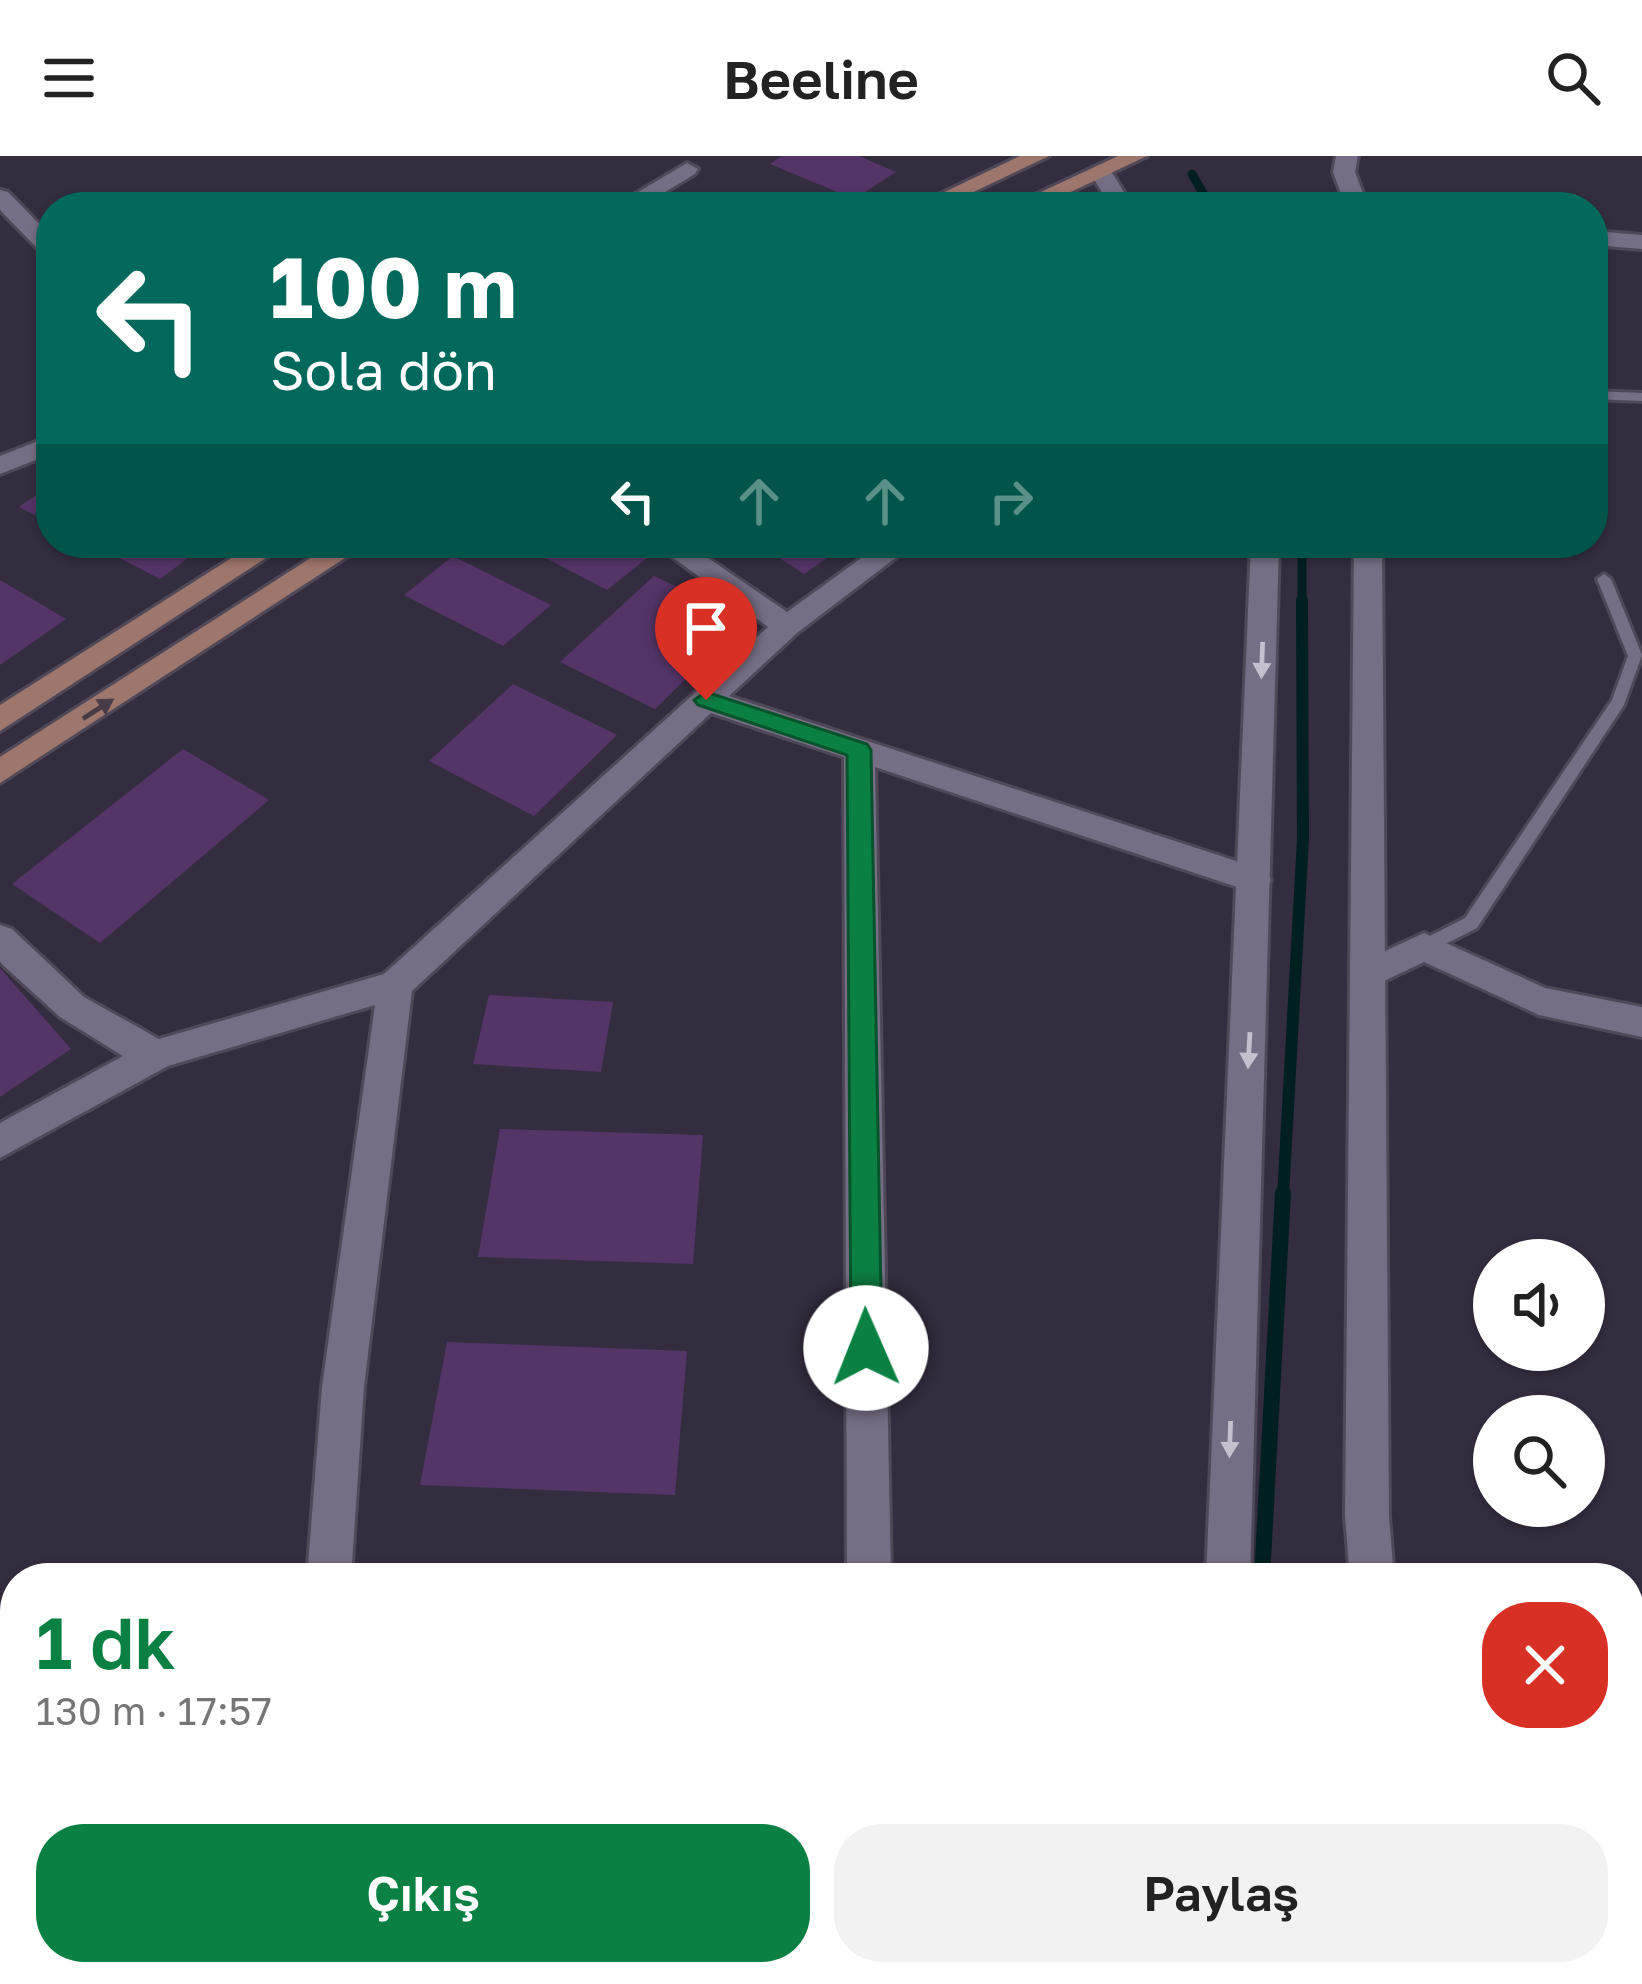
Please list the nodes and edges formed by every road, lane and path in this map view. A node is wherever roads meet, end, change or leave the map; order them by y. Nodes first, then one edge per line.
1 (1038, 156) edge
2 (1136, 156) edge
3 (1316, 156) edge
4 (1346, 164) edge
5 (687, 169) dead end
6 (1100, 171) junction
7 (649, 192) edge
8 (958, 192) edge
9 (1053, 192) edge
10 (1113, 192) edge
11 (0, 197) edge
12 (36, 234) edge
13 (1608, 239) edge
14 (1642, 242) edge
15 (1608, 396) edge
16 (1642, 397) edge
17 (36, 450) edge
18 (0, 466) edge
19 (252, 558) edge
20 (331, 558) edge
21 (689, 558) edge
22 (881, 558) edge
23 (1265, 558) edge
24 (1368, 558) edge
25 (1604, 578) dead end
26 (788, 626) junction
27 (706, 700) junction
28 (0, 720) edge
29 (859, 750) junction
30 (0, 772) edge
31 (1255, 880) junction
32 (0, 939) edge
33 (1424, 947) junction
34 (1367, 975) junction
35 (395, 985) junction
36 (1642, 1022) edge
37 (158, 1054) junction
38 (0, 1142) edge
39 (330, 1563) edge
40 (869, 1563) edge
41 (1229, 1563) edge
42 (1371, 1563) edge

1 - 8 main road
2 - 6 main road
3 - 4 street
5 - 7 street
6 - 9 main road
6 - 10 street
11 - 12 street
13 - 14 street
15 - 16 lane
17 - 18 street
19 - 28 main road
30 -> 20 main road
21 - 26 street
22 - 26 street
23 -> 31 street
24 - 34 street
25 - 33 lane
26 - 27 street
27 - 29 street
27 - 35 street
29 - 31 street
29 - 40 street
31 -> 41 street
32 - 37 street
33 - 34 street
33 - 36 street
34 - 42 street
35 - 37 street
35 - 39 street
37 - 38 street

